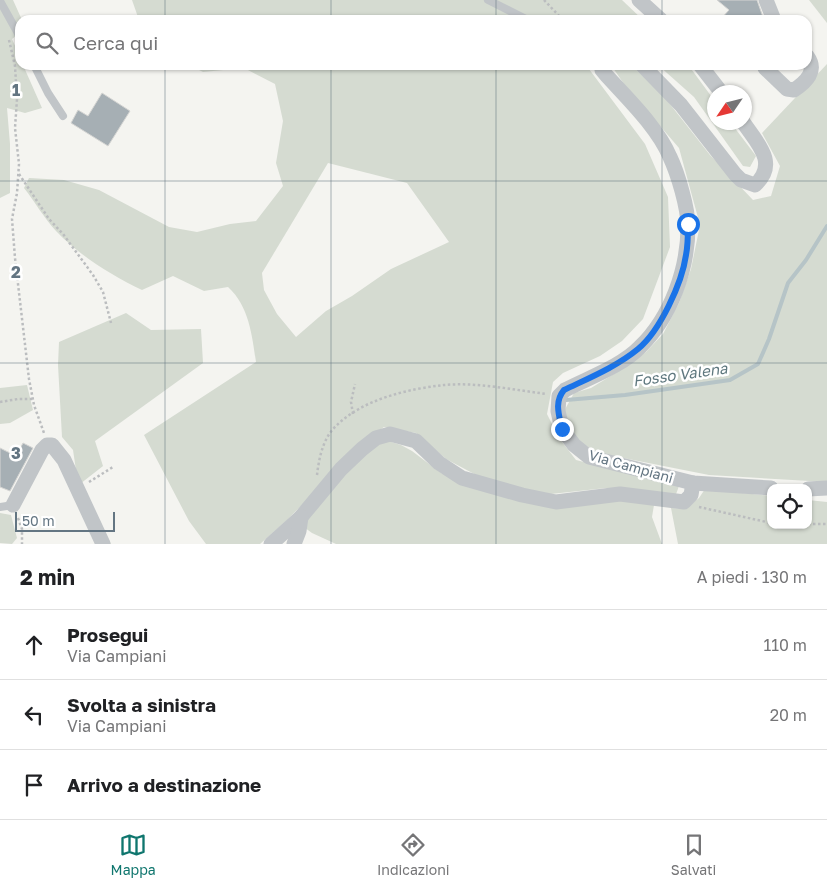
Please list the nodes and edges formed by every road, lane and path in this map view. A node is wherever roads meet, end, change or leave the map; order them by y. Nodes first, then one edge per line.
1 (488, 0) edge
2 (544, 0) edge
3 (639, 0) edge
4 (766, 0) edge
5 (0, 1) edge
6 (518, 15) edge
7 (558, 15) edge
8 (656, 15) edge
9 (772, 15) edge
10 (15, 28) edge
11 (8, 38) dead end
12 (36, 70) edge
13 (602, 70) edge
14 (647, 70) edge
15 (704, 70) edge
16 (766, 70) edge
17 (812, 70) edge
18 (716, 85) edge
19 (63, 116) dead end
20 (749, 130) edge
21 (19, 173) junction
22 (111, 323) dead end
23 (355, 384) dead end
24 (555, 396) junction
25 (33, 399) junction
26 (0, 402) edge
27 (353, 414) junction
28 (47, 445) junction
29 (112, 467) dead end
30 (693, 483) junction
31 (767, 488) edge
32 (827, 488) edge
33 (812, 489) edge
34 (77, 490) junction
35 (315, 501) junction
36 (6, 506) edge
37 (701, 508) dead end
38 (301, 517) junction
39 (767, 522) edge
40 (812, 524) edge
41 (827, 524) edge
42 (22, 544) edge
43 (103, 544) edge
44 (271, 544) edge
45 (294, 544) edge

1 - 6 lane
2 - 7 path
3 - 8 street
4 - 9 street
5 - 10 lane
11 - 21 path
12 - 19 lane
13 - 24 street
14 - 20 street
15 - 18 street
16 - 17 street
21 - 22 path
21 - 25 path
23 - 27 path
24 - 27 path
24 - 30 street, Via Campiani
25 - 26 path
25 - 28 path
27 - 35 path
28 - 34 street
28 - 36 street
29 - 34 path
30 - 31 street, Via Campiani
30 - 35 street
32 - 33 street
34 - 43 street
35 - 38 street
36 - 42 path
37 - 39 path
38 - 44 street
38 - 45 street
40 - 41 path

